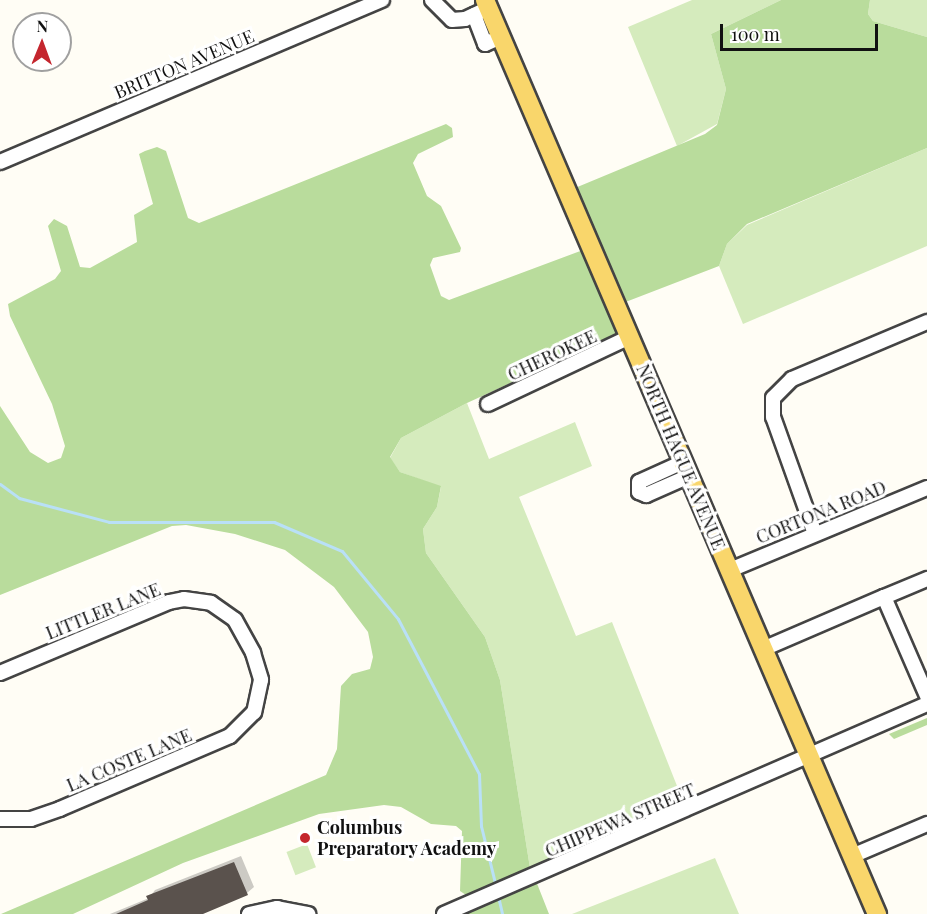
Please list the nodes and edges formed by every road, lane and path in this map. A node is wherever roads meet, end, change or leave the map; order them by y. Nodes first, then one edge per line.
1 (382, 0) edge
2 (432, 0) edge
3 (483, 8) edge
4 (0, 162) edge
5 (927, 322) edge
6 (630, 337) junction
7 (488, 404) dead end
8 (927, 488) edge
9 (815, 534) junction
10 (730, 570) junction
11 (927, 579) edge
12 (884, 597) junction
13 (763, 649) junction
14 (0, 673) edge
15 (927, 696) edge
16 (927, 704) edge
17 (258, 705) joint
18 (810, 758) junction
19 (0, 819) edge
20 (927, 824) edge
21 (852, 856) junction
22 (249, 914) edge
23 (305, 914) edge
24 (444, 914) edge
25 (877, 914) edge

1 - 4 street, BRITTON AVENUE
2 - 3 street
3 - 6 main road, NORTH HAGUE AVENUE
5 - 9 street
6 - 7 street, CHEROKEE
6 - 10 main road, NORTH HAGUE AVENUE
8 - 9 street, CORTONA ROAD
9 - 10 street, CORTONA ROAD
10 - 13 main road, NORTH HAGUE AVENUE
11 - 12 street
12 - 13 street
12 - 15 street
13 - 18 main road, NORTH HAGUE AVENUE
14 - 17 street, LITTLER LANE
16 - 18 street, CHIPPEWA STREET
17 - 19 street, LA COSTE LANE
18 - 21 main road, NORTH HAGUE AVENUE
18 - 24 street, CHIPPEWA STREET
20 - 21 street
21 - 25 main road, NORTH HAGUE AVENUE
22 - 23 street

